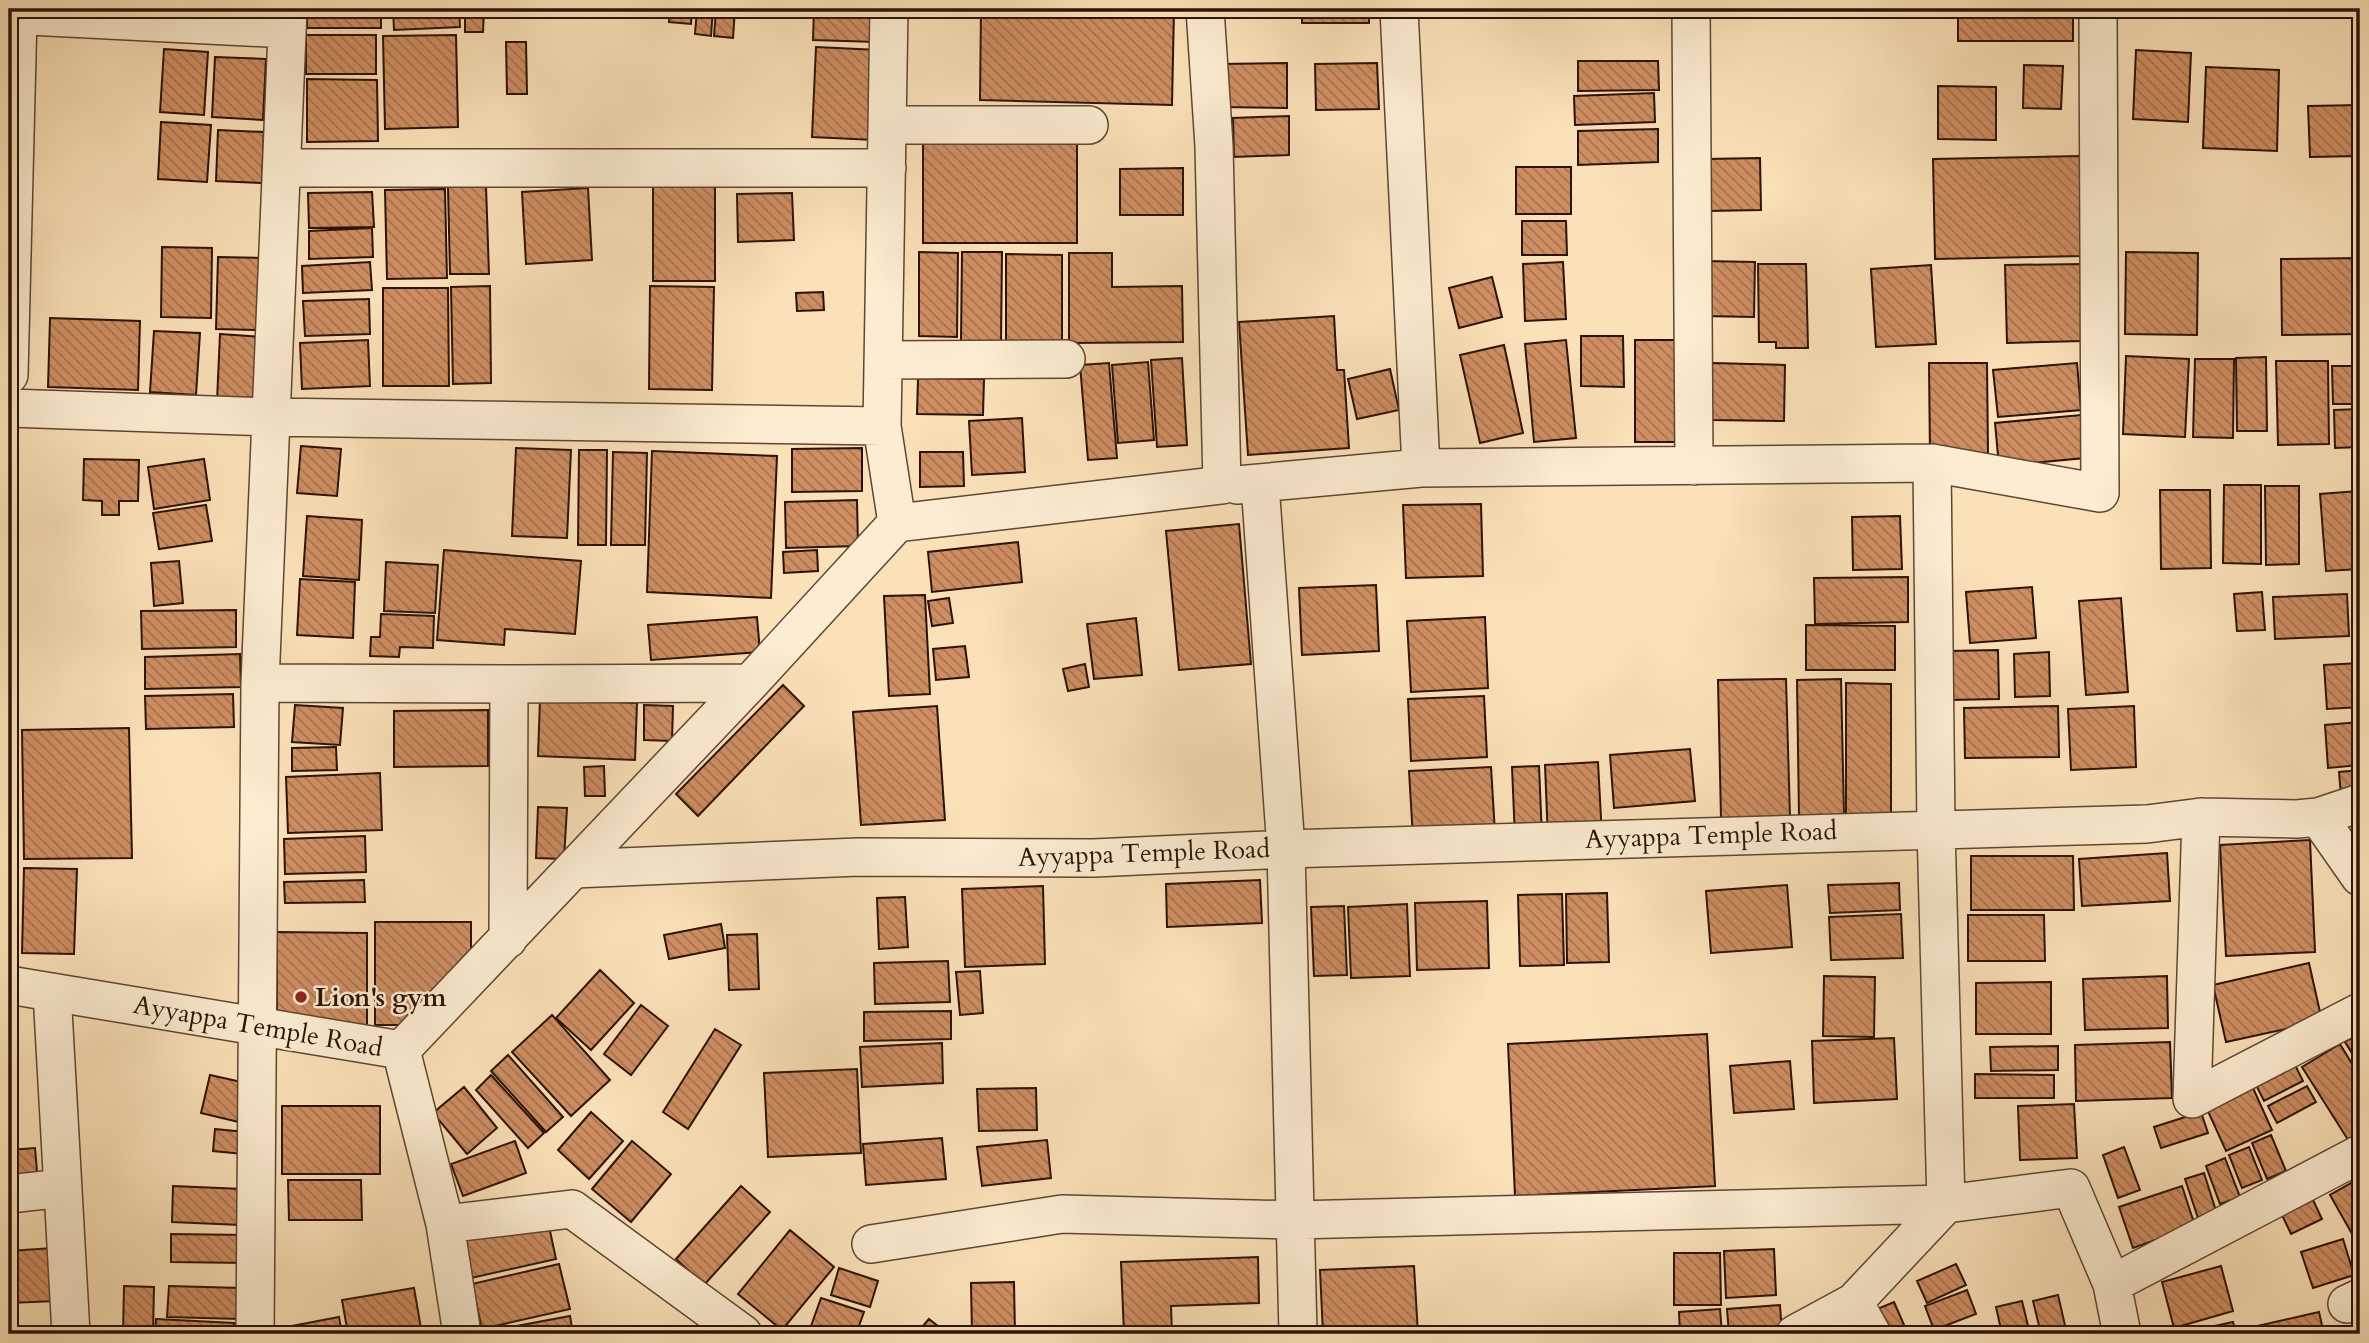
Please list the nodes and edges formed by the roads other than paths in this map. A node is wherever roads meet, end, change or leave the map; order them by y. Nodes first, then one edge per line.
1 (889, 9) edge
2 (1205, 9) edge
3 (1398, 9) edge
4 (1691, 9) edge
5 (2098, 9) edge
6 (13, 15) edge
7 (288, 19) edge
8 (888, 125) junction
9 (1088, 125) dead end
10 (282, 168) junction
11 (887, 169) junction
12 (1066, 359) dead end
13 (884, 360) junction
14 (9, 375) edge
15 (9, 408) edge
16 (271, 417) junction
17 (882, 426) junction
18 (1932, 463) junction
19 (1694, 466) junction
20 (1421, 468) junction
21 (1260, 484) junction
22 (1222, 485) junction
23 (897, 523) junction
24 (260, 683) junction
25 (750, 683) junction
26 (509, 684) junction
27 (2360, 803) edge
28 (2201, 817) junction
29 (2318, 817) junction
30 (1936, 828) junction
31 (1286, 849) junction
32 (574, 869) junction
33 (2360, 877) edge
34 (508, 939) junction
35 (9, 985) edge
36 (52, 992) junction
37 (2360, 1012) edge
38 (259, 1026) junction
39 (401, 1050) junction
40 (2360, 1154) edge
41 (63, 1188) junction
42 (9, 1194) edge
43 (1946, 1204) junction
44 (1294, 1220) junction
45 (445, 1224) junction
46 (870, 1244) dead end
47 (2112, 1284) junction
48 (1854, 1302) junction
49 (71, 1334) edge
50 (255, 1334) edge
51 (462, 1334) edge
52 (743, 1334) edge
53 (1298, 1334) edge
54 (1796, 1334) edge
55 (1872, 1334) edge
56 (2122, 1334) edge

1 - 8 street
2 - 22 street
3 - 20 street
4 - 19 street
5 - 18 street
6 - 7 street
6 - 14 street
7 - 10 street
8 - 9 street
8 - 11 street
10 - 11 street
10 - 16 street
11 - 13 street
12 - 13 street
13 - 17 street
15 - 16 street
16 - 17 street
16 - 24 street
17 - 23 street
18 - 19 street
18 - 30 street
19 - 20 street
20 - 21 street
21 - 22 street
21 - 31 street
22 - 23 street
23 - 25 street
24 - 26 street
24 - 38 street
25 - 26 street
25 - 32 street
26 - 34 street
27 - 29 street, Ayyappa Temple Road
28 - 29 street, Ayyappa Temple Road
28 - 30 street, Ayyappa Temple Road
28 - 37 street
29 - 33 street
30 - 31 street, Ayyappa Temple Road
30 - 43 street
31 - 32 street, Ayyappa Temple Road
31 - 44 street
32 - 34 street, Ayyappa Temple Road
34 - 39 street, Ayyappa Temple Road
35 - 36 street, Ayyappa Temple Road
36 - 38 street, Ayyappa Temple Road
36 - 41 street
38 - 39 street, Ayyappa Temple Road
38 - 50 street
39 - 45 street
40 - 47 street
41 - 42 street
41 - 49 street
43 - 44 street
43 - 47 street
43 - 48 street
44 - 46 street
44 - 53 street
45 - 51 street
45 - 52 street
47 - 56 street
48 - 54 street
48 - 55 street

